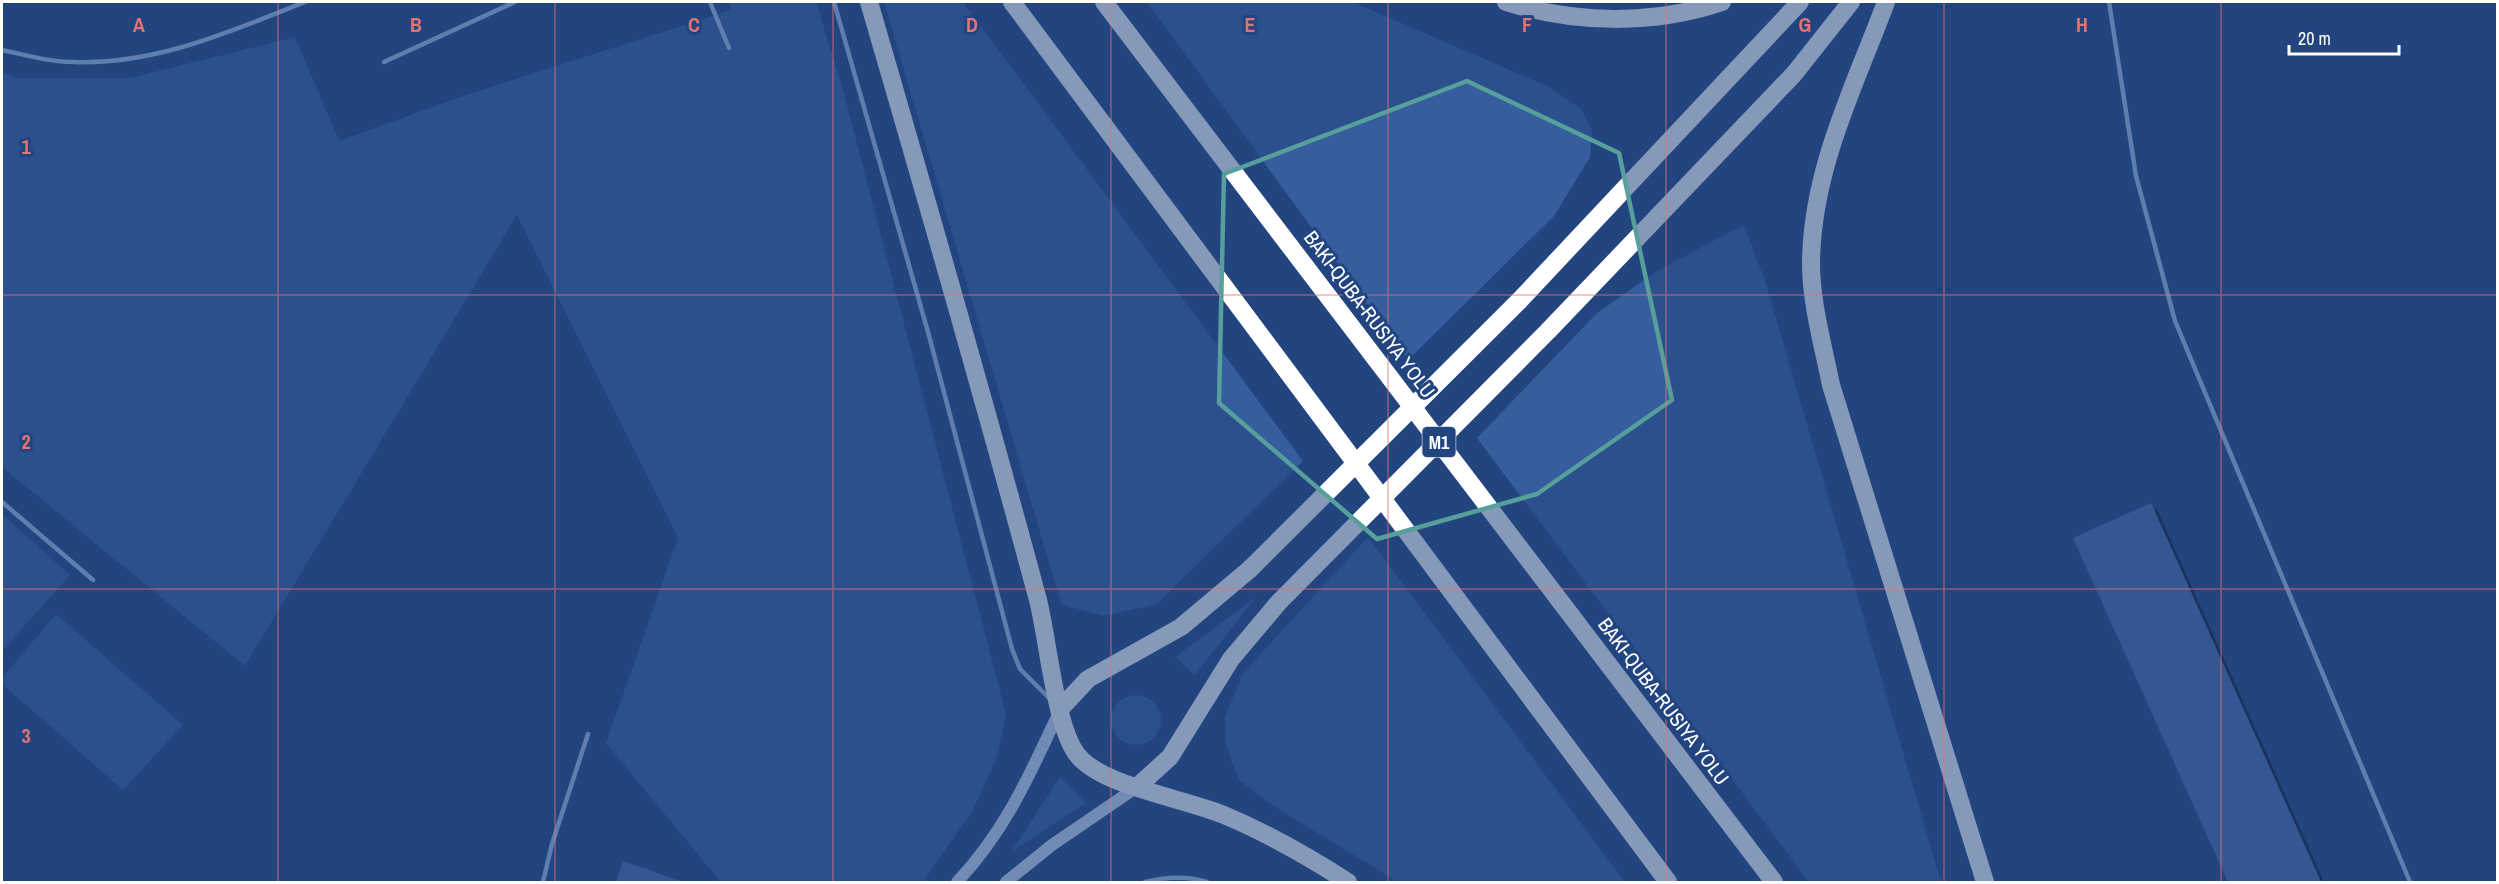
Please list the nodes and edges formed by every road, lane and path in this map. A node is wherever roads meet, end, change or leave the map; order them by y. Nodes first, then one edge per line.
1 (305, 2) edge
2 (515, 2) edge
3 (710, 2) edge
4 (834, 2) edge
5 (869, 2) edge
6 (1012, 2) edge
7 (1104, 2) edge
8 (1506, 2) edge
9 (1722, 2) edge
10 (1800, 2) edge
11 (1851, 2) edge
12 (1886, 2) edge
13 (2109, 2) edge
14 (729, 48) dead end
15 (2, 50) edge
16 (384, 62) dead end
17 (2, 502) edge
18 (93, 580) dead end
19 (1060, 709) junction
20 (588, 734) dead end
21 (1137, 787) junction
22 (543, 882) edge
23 (957, 882) edge
24 (1006, 882) edge
25 (1145, 882) edge
26 (1207, 882) edge
27 (1348, 882) edge
28 (1668, 882) edge
29 (1773, 882) edge
30 (1985, 882) edge
31 (2410, 882) edge

1 - 15 lane
2 - 16 lane
3 - 14 lane
4 - 19 lane
5 - 19 highway
6 - 28 highway
7 - 29 highway, M1
8 - 9 highway
10 - 19 highway, bridge
11 - 21 highway, bridge
12 - 30 highway
13 - 31 lane
17 - 18 lane
19 - 21 highway
19 - 23 main road
20 - 22 lane
21 - 24 main road
21 - 27 highway
25 - 26 lane

